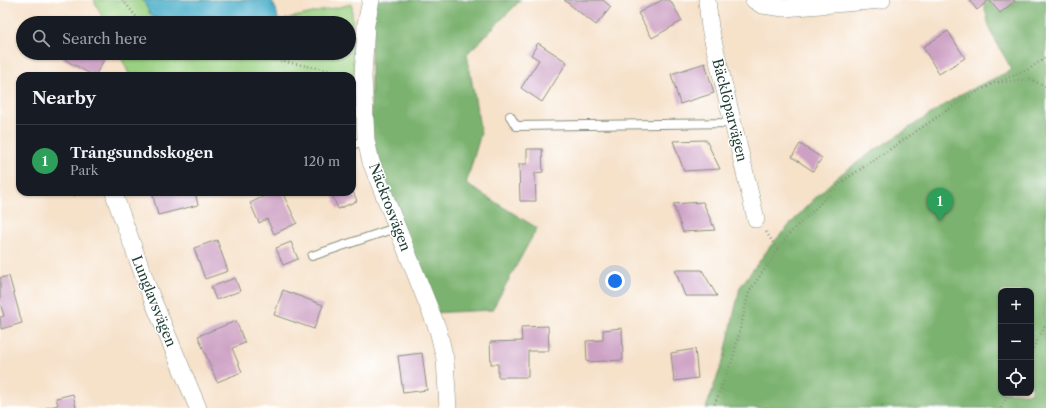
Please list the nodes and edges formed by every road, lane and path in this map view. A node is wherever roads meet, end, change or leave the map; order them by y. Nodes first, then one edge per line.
1 (123, 0) edge
2 (371, 0) edge
3 (706, 0) edge
4 (754, 0) edge
5 (882, 0) edge
6 (136, 16) edge
7 (1046, 56) edge
8 (275, 60) edge
9 (338, 72) edge
10 (356, 76) edge
11 (363, 77) junction
12 (994, 83) junction
13 (1046, 87) edge
14 (510, 116) dead end
15 (733, 123) junction
16 (359, 142) edge
17 (115, 196) edge
18 (756, 219) dead end
19 (398, 227) junction
20 (312, 256) dead end
21 (1046, 324) edge
22 (1034, 346) edge
23 (1007, 396) edge
24 (198, 408) edge
25 (448, 408) edge
26 (713, 408) edge
27 (1001, 408) edge

1 - 6 path
2 - 11 street, Näckrosvägen
3 - 15 street, Bäcklöparvägen
4 - 5 street
7 - 12 path
8 - 9 path
10 - 11 path
11 - 16 street, Näckrosvägen
12 - 13 path
12 - 26 path
14 - 15 lane
15 - 18 street, Bäcklöparvägen
16 - 19 street, Näckrosvägen
17 - 24 street, Lunglavsvägen
19 - 20 lane
19 - 25 street, Näckrosvägen
21 - 22 path
23 - 27 path

